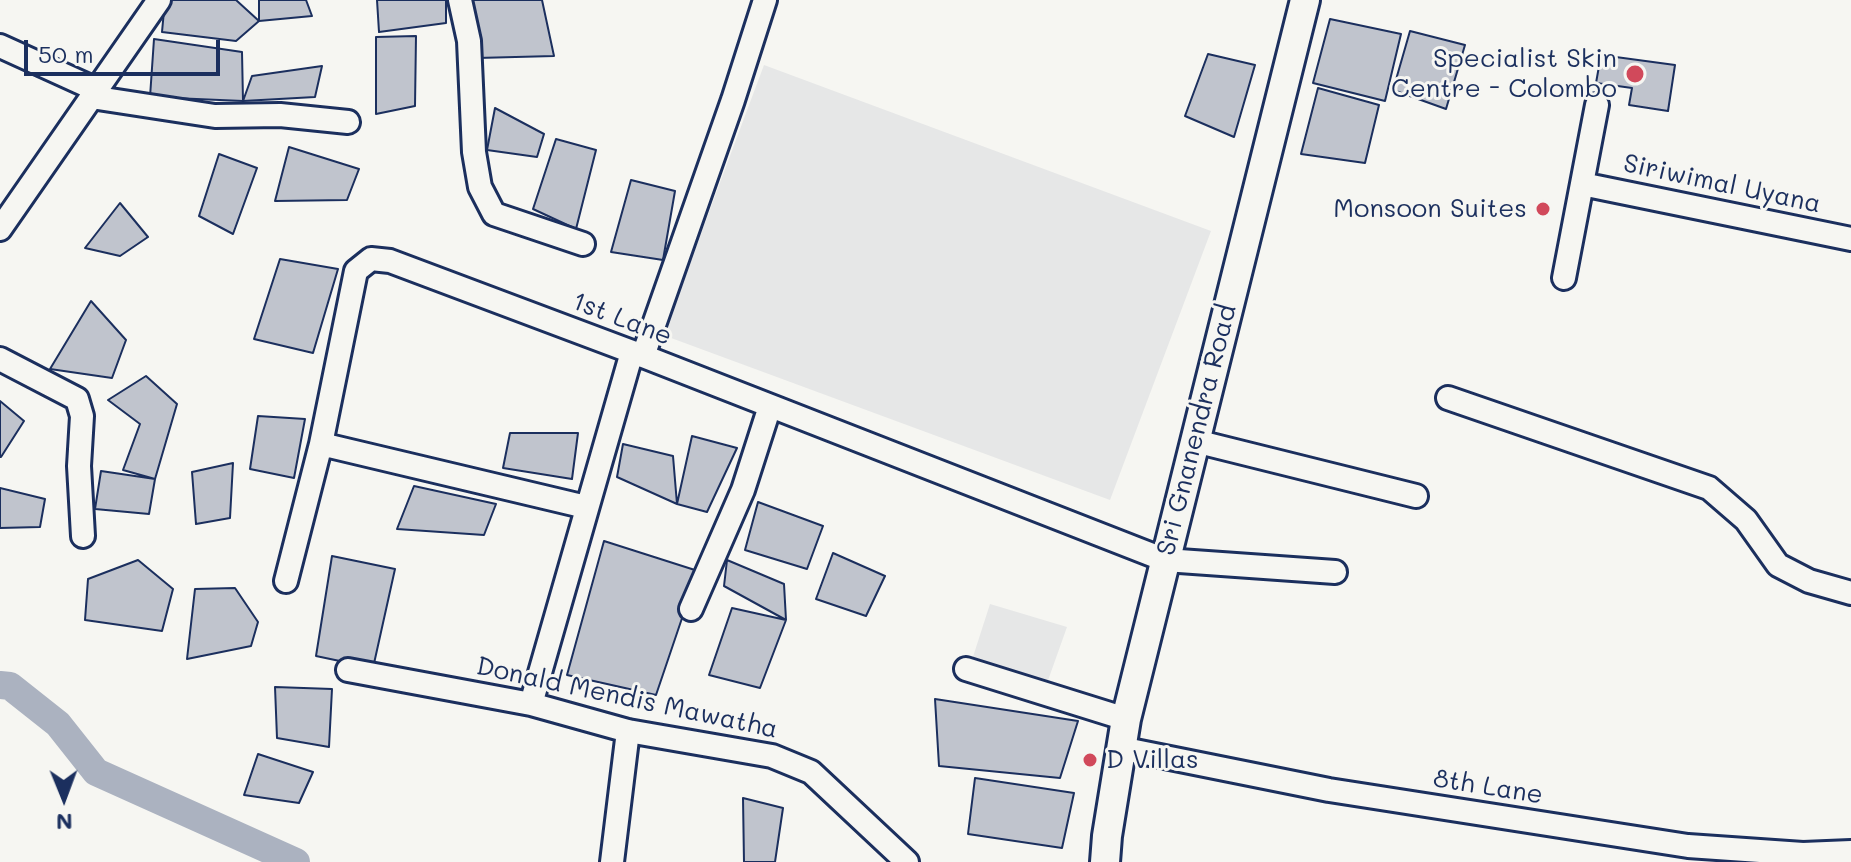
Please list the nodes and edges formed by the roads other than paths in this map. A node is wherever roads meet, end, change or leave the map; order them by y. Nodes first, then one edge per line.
1 (159, 0) edge
2 (460, 0) edge
3 (765, 0) edge
4 (1305, 0) edge
5 (0, 46) edge
6 (94, 94) junction
7 (1597, 105) dead end
8 (348, 122) dead end
9 (1582, 184) junction
10 (0, 229) edge
11 (1851, 239) edge
12 (583, 244) dead end
13 (1564, 278) dead end
14 (637, 354) junction
15 (0, 359) edge
16 (1448, 398) dead end
17 (770, 406) junction
18 (1195, 441) junction
19 (321, 444) junction
20 (1416, 496) dead end
21 (586, 507) junction
22 (83, 536) dead end
23 (1165, 560) junction
24 (1335, 572) dead end
25 (286, 581) dead end
26 (1851, 593) edge
27 (691, 609) dead end
28 (966, 669) dead end
29 (348, 670) dead end
30 (531, 704) junction
31 (1126, 719) junction
32 (628, 731) junction
33 (1120, 748) junction
34 (1851, 852) edge
35 (612, 862) edge
36 (907, 862) edge
37 (1105, 862) edge

1 - 6 street
2 - 12 street
3 - 14 street
4 - 18 street, Sri Gnanendra Road
5 - 6 street
6 - 8 street
6 - 10 street
7 - 9 street
9 - 11 street, Siriwimal Uyana
9 - 13 street
14 - 17 street, 1st Lane
14 - 19 street, 1st Lane
14 - 21 street
15 - 22 street
16 - 26 street
17 - 23 street, 1st Lane
17 - 27 street
18 - 20 street
18 - 23 street, Sri Gnanendra Road
19 - 21 street
19 - 25 street, 1st Lane
21 - 30 street
23 - 24 street, 1st Lane
23 - 31 street, Sri Gnanendra Road
28 - 31 street
29 - 30 street, Donald Mendis Mawatha
30 - 32 street, Donald Mendis Mawatha
31 - 33 street, Sri Gnanendra Road
32 - 35 street
32 - 36 street, Donald Mendis Mawatha
33 - 34 street, 8th Lane
33 - 37 street, Sri Gnanendra Road

